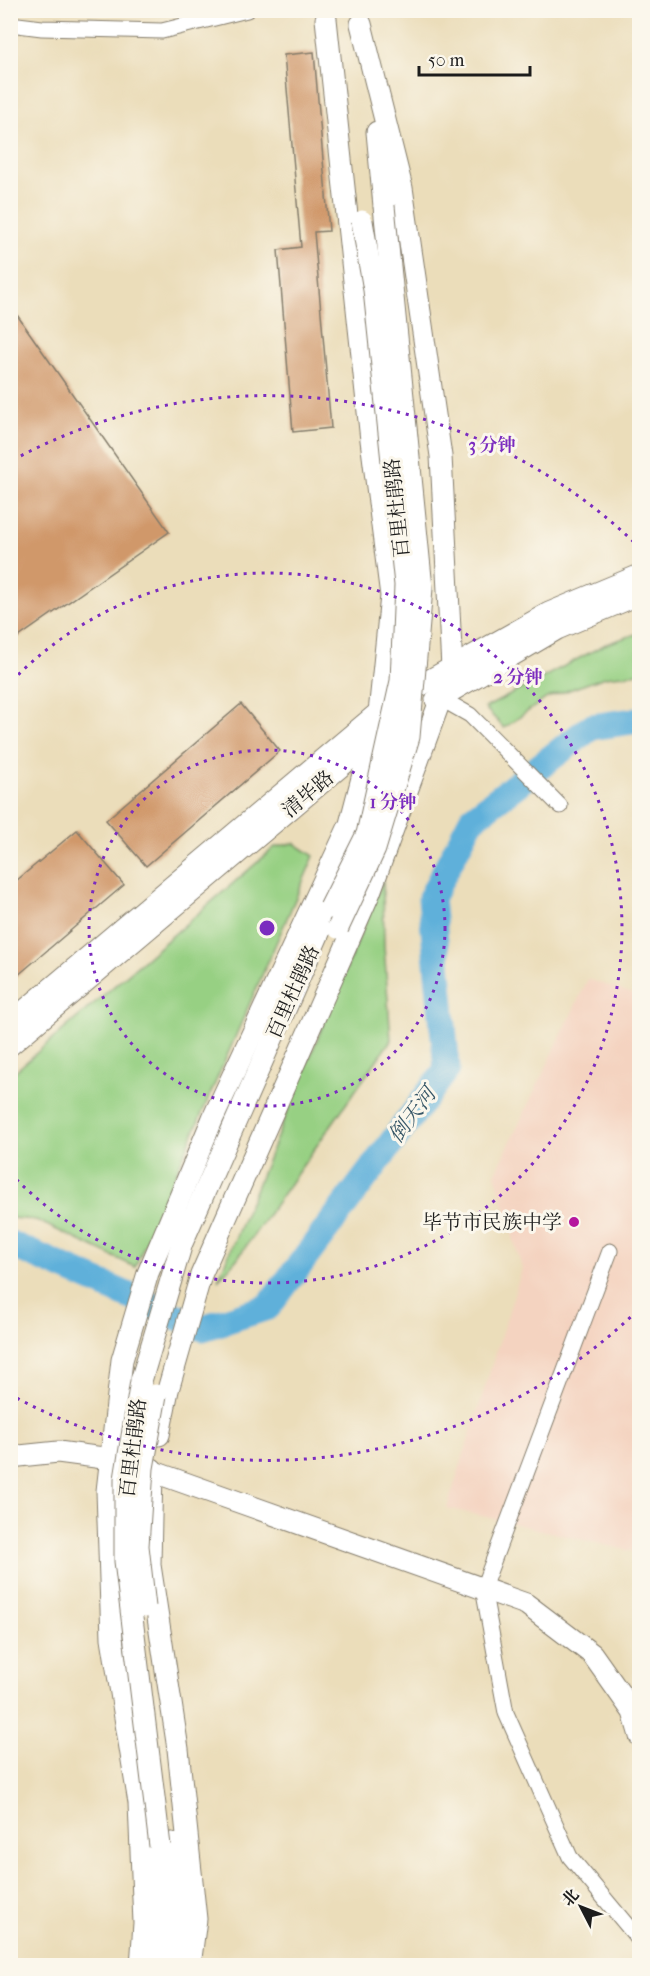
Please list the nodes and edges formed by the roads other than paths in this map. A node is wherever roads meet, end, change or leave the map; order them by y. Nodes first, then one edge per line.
1 (247, 10) edge
2 (326, 15) edge
3 (360, 17) edge
4 (10, 24) edge
5 (639, 575) edge
6 (639, 594) edge
7 (452, 668) junction
8 (440, 698) junction
9 (379, 713) junction
10 (370, 742) junction
11 (560, 806) dead end
12 (10, 1023) edge
13 (10, 1046) edge
14 (610, 1251) dead end
15 (10, 1457) edge
16 (111, 1459) junction
17 (148, 1469) junction
18 (483, 1588) junction
19 (639, 1736) edge
20 (166, 1845) junction
21 (639, 1941) edge
22 (141, 1965) edge
23 (154, 1965) edge
24 (174, 1965) edge
25 (190, 1965) edge

1 - 4 street
2 - 9 main road
2 - 20 main road, 百里杜鹃路, bridge
3 - 7 main road
3 - 17 main road, 百里杜鹃路, bridge
5 - 7 main road
6 - 8 main road, 清毕路
7 - 8 main road
7 - 9 main road
8 - 10 main road, 清毕路
8 - 11 street
8 - 17 main road
9 - 10 main road
9 - 12 main road
10 - 13 main road, 清毕路
10 - 16 main road
14 - 18 street
15 - 16 main road
16 - 17 main road
16 - 22 main road
17 - 18 main road
17 - 20 main road, 百里杜鹃路, bridge
17 - 25 main road
18 - 19 main road
18 - 21 street
20 - 23 main road, 百里杜鹃路
20 - 24 main road, 百里杜鹃路

